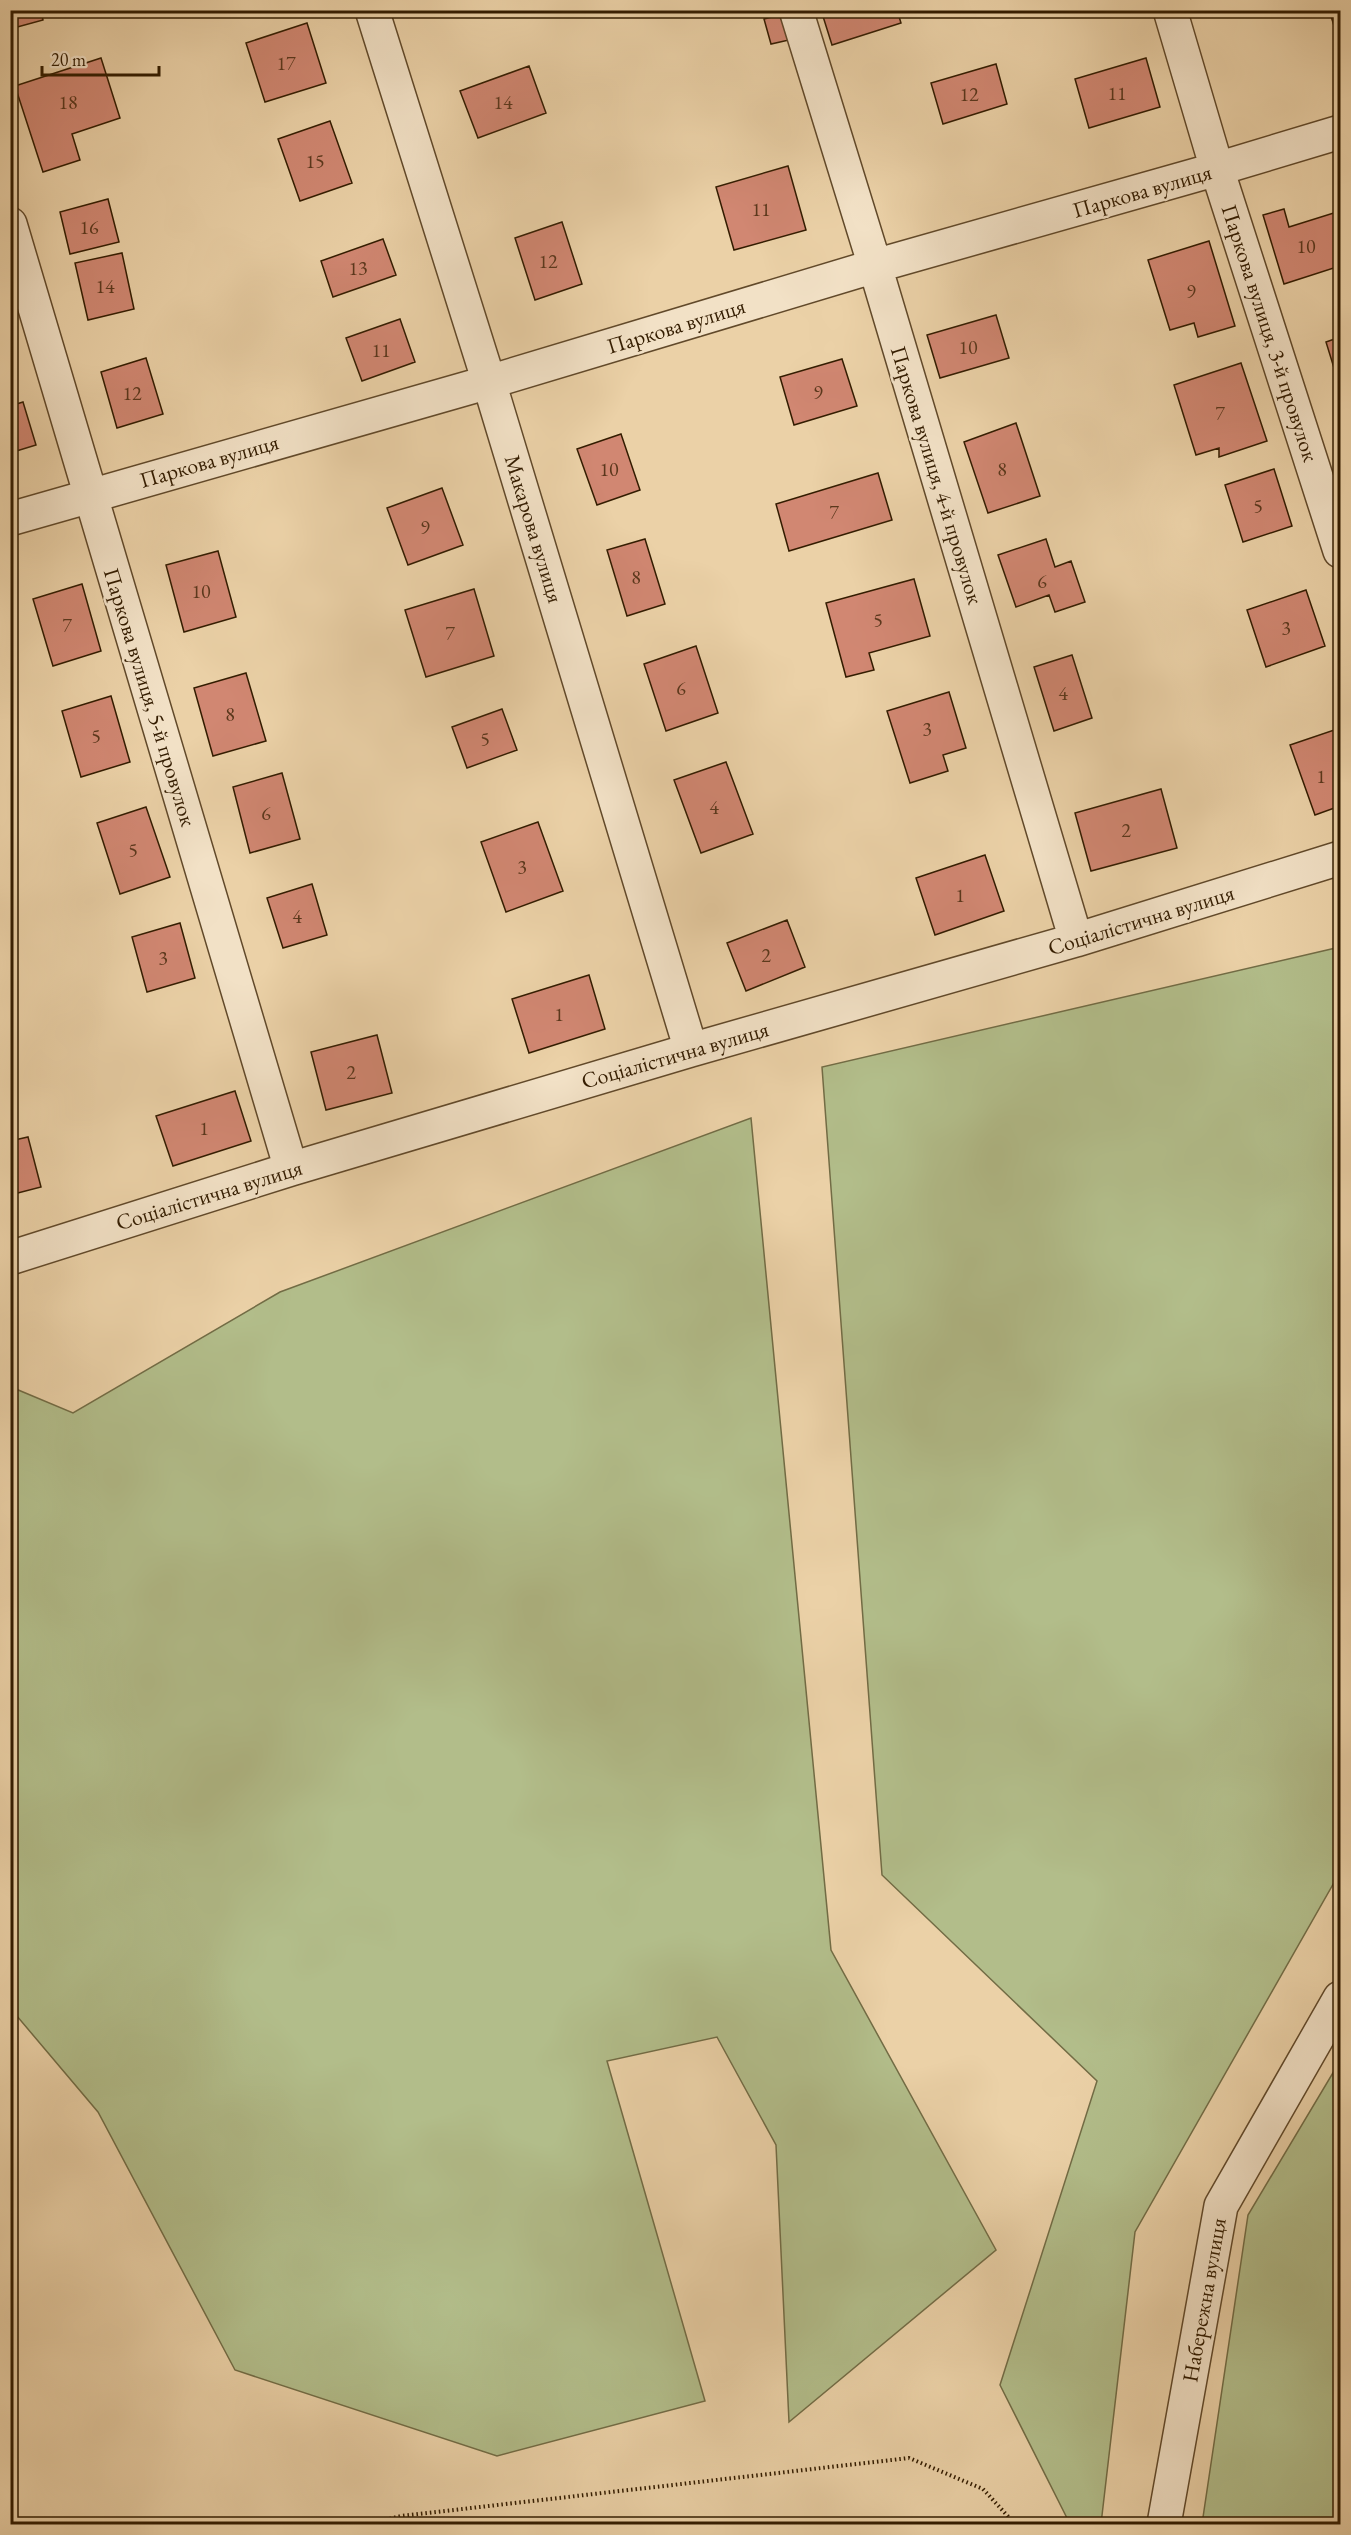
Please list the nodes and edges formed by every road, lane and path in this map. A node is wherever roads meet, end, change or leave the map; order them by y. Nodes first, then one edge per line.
1 (372, 10) edge
2 (796, 10) edge
3 (1170, 10) edge
4 (1341, 132) edge
5 (1217, 170) junction
6 (10, 224) edge
7 (875, 266) junction
8 (489, 382) junction
9 (89, 495) junction
10 (10, 519) edge
11 (1341, 551) edge
12 (1341, 858) edge
13 (1076, 940) junction
14 (691, 1050) junction
15 (291, 1169) junction
16 (10, 1258) edge
17 (1341, 1998) edge
18 (368, 2524) edge
19 (1015, 2524) edge
20 (1164, 2524) edge

1 - 8 street, Макарова вулиця
2 - 7 street, Паркова вулиця, 4-й провулок
3 - 5 street, Паркова вулиця, 3-й провулок
4 - 5 street, Паркова вулиця
5 - 7 street, Паркова вулиця
5 - 11 street, Паркова вулиця, 3-й провулок
6 - 9 street, Паркова вулиця, 5-й провулок
7 - 8 street, Паркова вулиця
7 - 13 street, Паркова вулиця, 4-й провулок
8 - 9 street, Паркова вулиця
8 - 14 street, Макарова вулиця
9 - 10 street, Паркова вулиця
9 - 15 street, Паркова вулиця, 5-й провулок
12 - 13 street, Соціалістична вулиця
13 - 14 street, Соціалістична вулиця
14 - 15 street, Соціалістична вулиця
15 - 16 street, Соціалістична вулиця
17 - 20 street, Набережна вулиця
18 - 19 path

